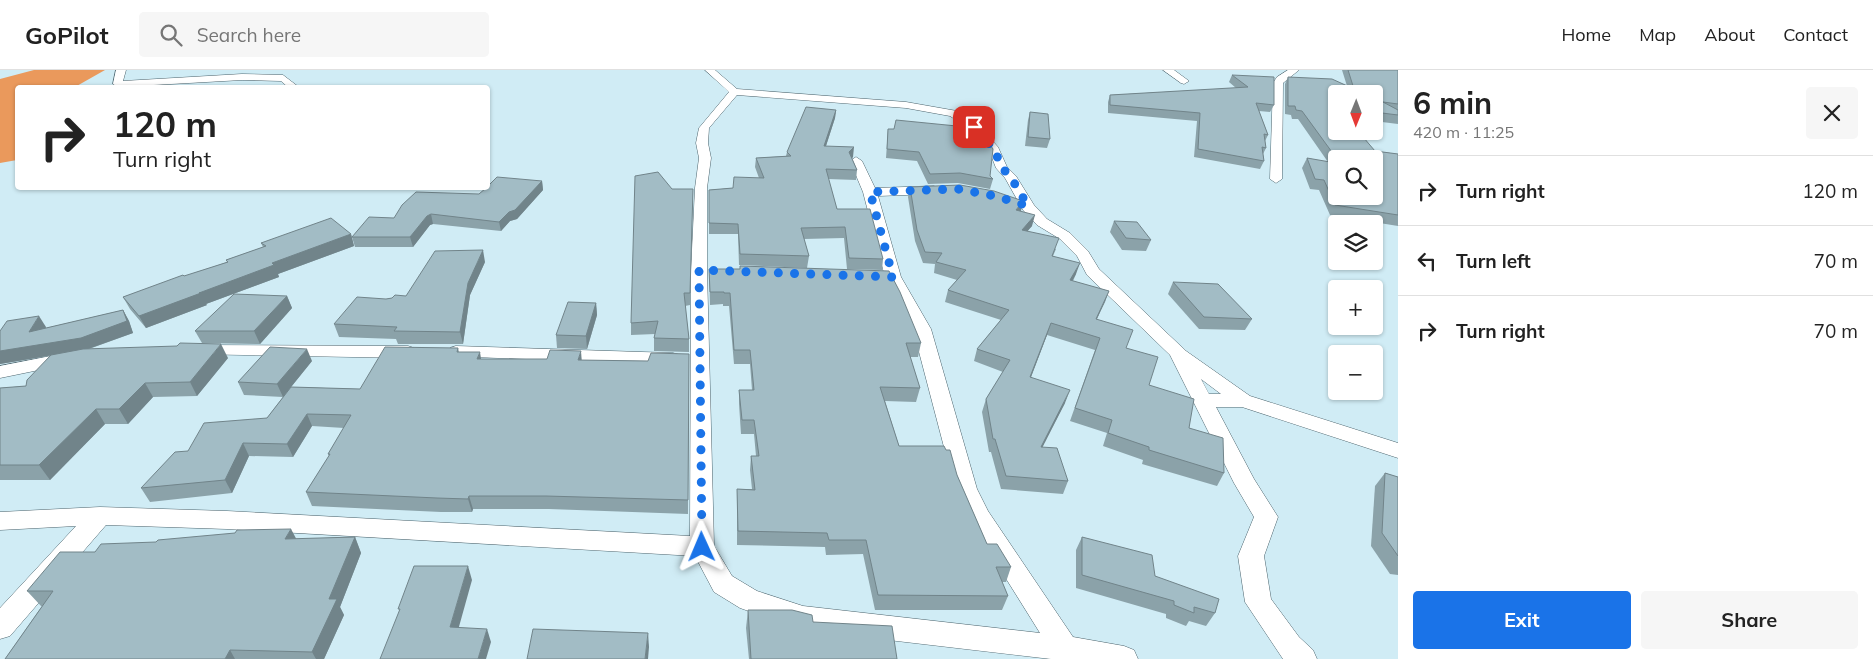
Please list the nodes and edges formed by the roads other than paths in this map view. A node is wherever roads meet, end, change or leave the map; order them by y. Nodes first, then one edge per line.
1 (121, 70) edge
2 (710, 70) edge
3 (1168, 70) edge
4 (1294, 70) edge
5 (1184, 81) dead end
6 (292, 85) edge
7 (734, 92) junction
8 (856, 161) dead end
9 (1276, 179) dead end
10 (948, 190) edge
11 (870, 192) junction
12 (1011, 201) edge
13 (1028, 206) junction
14 (699, 270) junction
15 (718, 271) edge
16 (181, 350) edge
17 (1178, 353) junction
18 (82, 357) edge
19 (699, 360) junction
20 (0, 372) edge
21 (1204, 400) junction
22 (1243, 401) junction
23 (1398, 451) edge
24 (100, 516) junction
25 (0, 521) edge
26 (702, 547) junction
27 (0, 627) edge
28 (1066, 648) junction
29 (1124, 659) edge
30 (1303, 659) edge

1 - 6 street
2 - 7 street
3 - 5 street
4 - 9 street
7 - 13 street
7 - 14 street
8 - 11 street
10 - 11 street
11 - 28 street
12 - 13 street
13 - 17 street
14 - 15 street
14 - 19 street
16 - 19 street
17 - 21 street
17 - 22 street
18 - 20 street
19 - 26 street
21 - 22 street
21 - 30 street
22 - 23 street
24 - 25 street
24 - 26 street
24 - 27 street
26 - 28 street
28 - 29 street

